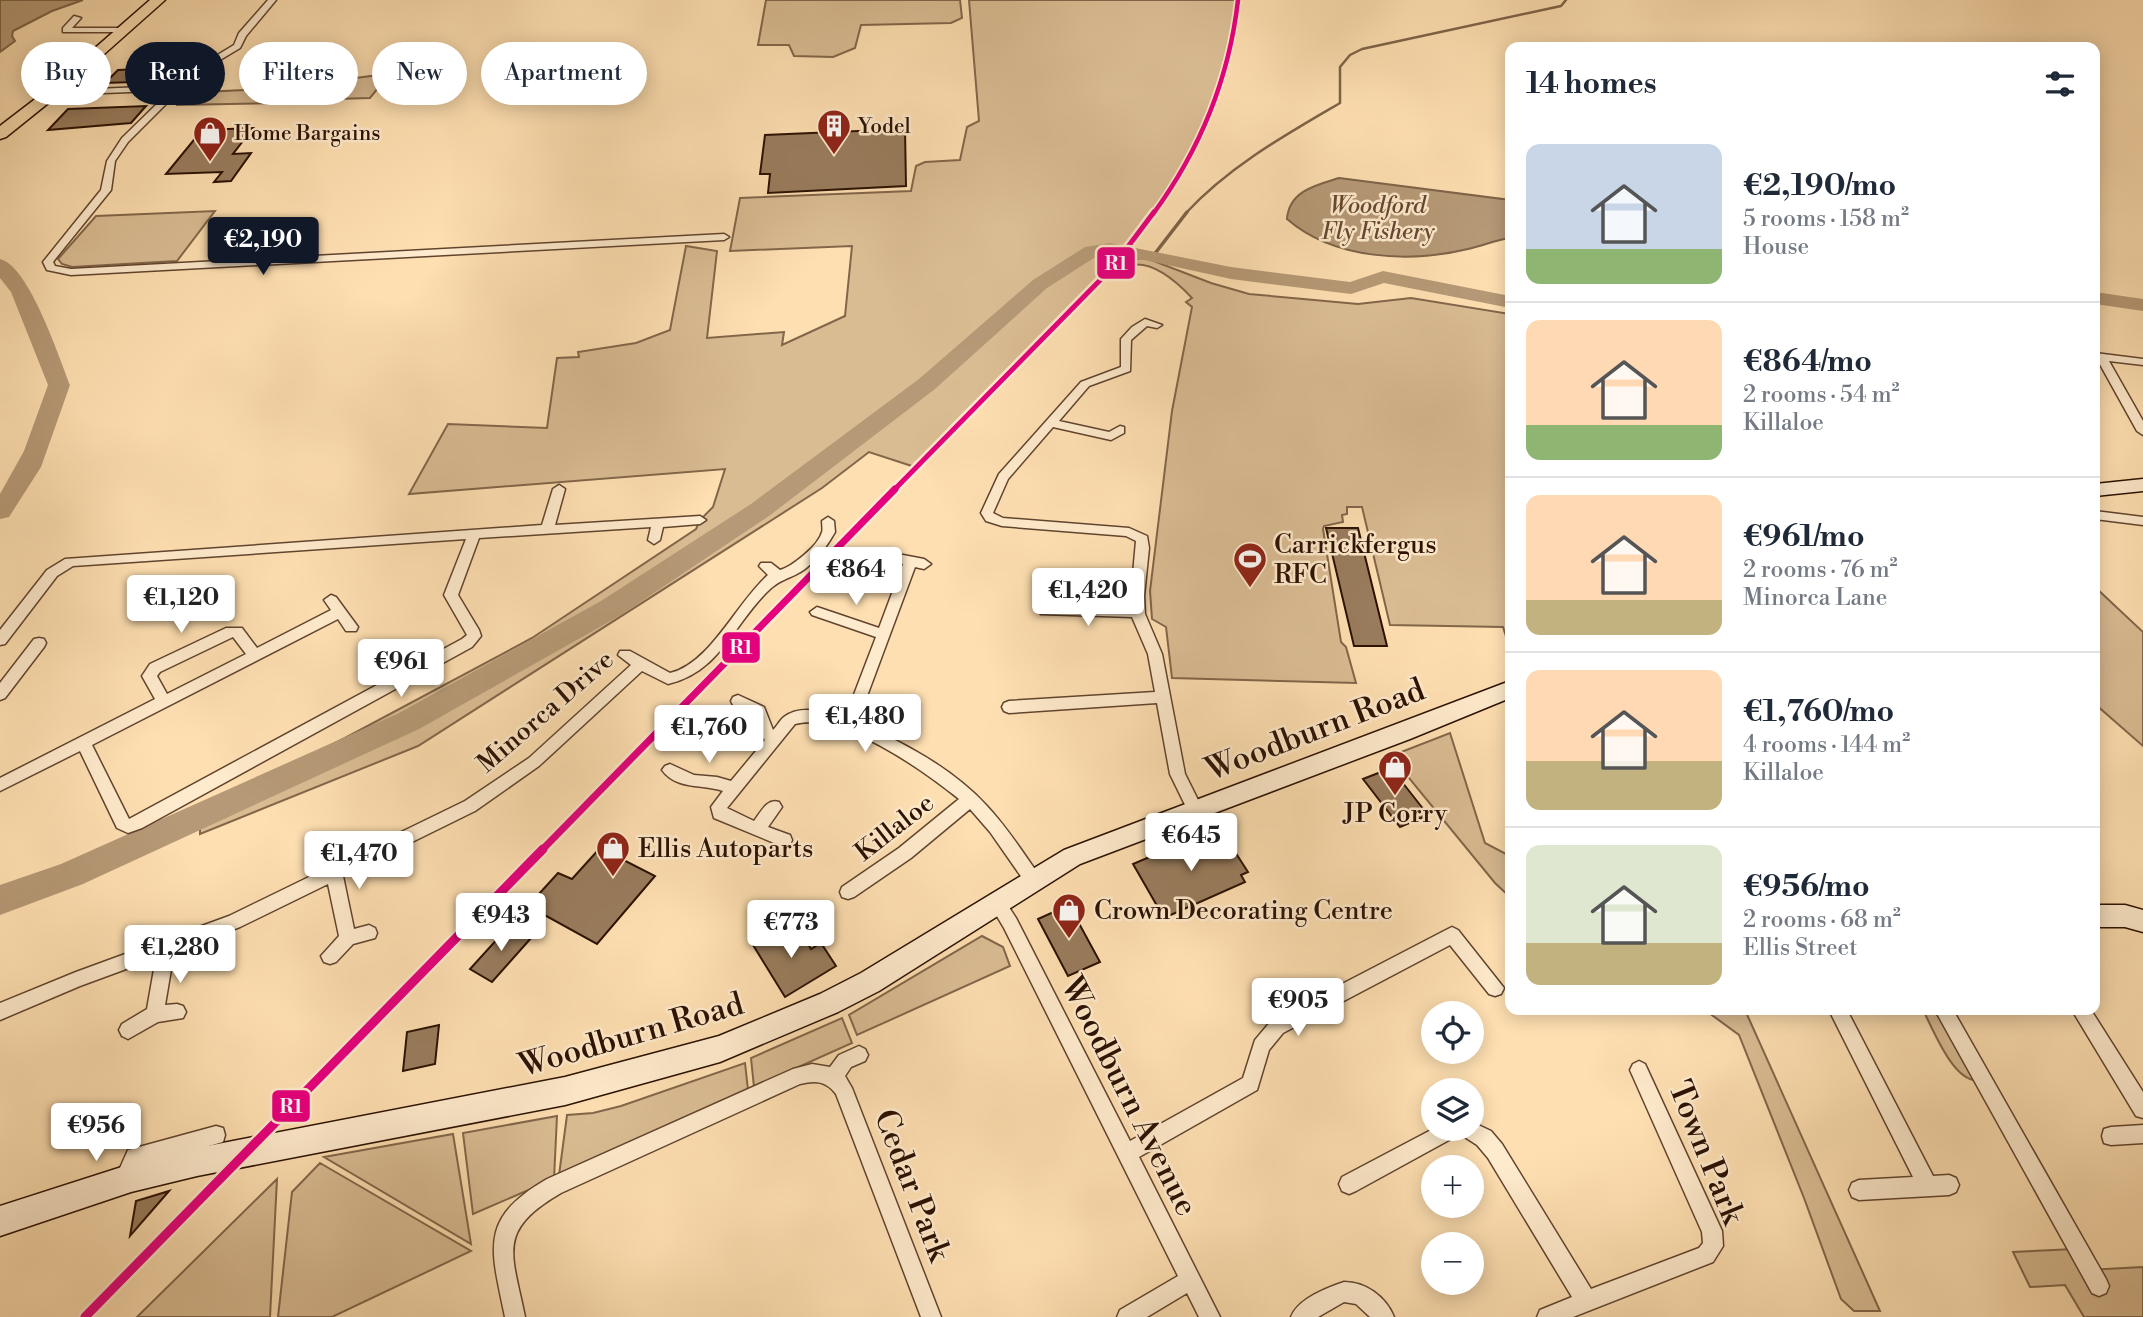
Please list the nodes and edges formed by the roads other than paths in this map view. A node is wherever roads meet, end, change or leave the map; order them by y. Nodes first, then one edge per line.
1 (158, 0) edge
2 (272, 0) edge
3 (77, 18) dead end
4 (122, 30) junction
5 (109, 42) edge
6 (225, 54) edge
7 (125, 92) edge
8 (37, 105) edge
9 (153, 105) edge
10 (35, 107) junction
11 (0, 134) edge
12 (724, 237) dead end
13 (1146, 321) dead end
14 (2100, 356) edge
15 (2100, 359) edge
16 (2143, 362) edge
17 (1051, 424) junction
18 (2143, 431) edge
19 (1113, 437) dead end
20 (2143, 485) edge
21 (559, 489) dead end
22 (2100, 489) edge
23 (2100, 516) edge
24 (700, 520) dead end
25 (828, 521) dead end
26 (2143, 521) edge
27 (658, 523) junction
28 (547, 530) junction
29 (474, 534) junction
30 (654, 540) dead end
31 (882, 556) dead end
32 (766, 566) dead end
33 (778, 576) junction
34 (331, 600) dead end
35 (1041, 609) dead end
36 (340, 612) junction
37 (817, 612) dead end
38 (1137, 612) junction
39 (351, 627) dead end
40 (883, 634) junction
41 (0, 640) edge
42 (39, 643) dead end
43 (625, 655) dead end
44 (255, 656) junction
45 (640, 664) junction
46 (0, 671) edge
47 (17, 671) junction
48 (1505, 691) edge
49 (0, 694) edge
50 (1164, 696) junction
51 (738, 701) dead end
52 (164, 702) junction
53 (1009, 707) dead end
54 (849, 725) junction
55 (775, 738) junction
56 (84, 743) junction
57 (670, 770) dead end
58 (0, 786) edge
59 (734, 789) junction
60 (970, 799) junction
61 (774, 807) dead end
62 (1195, 810) junction
63 (757, 830) junction
64 (784, 840) dead end
65 (334, 873) junction
66 (1033, 880) junction
67 (848, 892) dead end
68 (997, 902) junction
69 (2100, 916) edge
70 (2143, 920) edge
71 (369, 933) dead end
72 (348, 938) junction
73 (166, 949) junction
74 (330, 956) dead end
75 (1495, 988) dead end
76 (0, 1012) edge
77 (177, 1012) dead end
78 (155, 1014) junction
79 (1841, 1015) edge
80 (1947, 1015) edge
81 (2084, 1015) edge
82 (128, 1031) dead end
83 (859, 1055) dead end
84 (1639, 1070) dead end
85 (834, 1077) junction
86 (2143, 1109) edge
87 (2143, 1134) edge
88 (216, 1135) dead end
89 (2111, 1136) dead end
90 (1484, 1140) edge
91 (1430, 1141) edge
92 (1127, 1153) junction
93 (125, 1180) junction
94 (1349, 1184) dead end
95 (1949, 1185) dead end
96 (1928, 1186) junction
97 (1859, 1190) dead end
98 (0, 1221) edge
99 (1190, 1280) junction
100 (2099, 1286) dead end
101 (1586, 1300) junction
102 (515, 1317) edge
103 (931, 1317) edge
104 (1127, 1317) edge
105 (1210, 1317) edge
106 (1301, 1317) edge
107 (1384, 1317) edge
108 (1547, 1317) edge

1 - 4 highway
2 - 6 street
3 - 4 street
4 - 5 highway
7 - 10 street
8 - 10 highway
9 - 12 street
10 - 11 highway
13 - 17 street
14 - 16 street
15 - 18 street
17 - 19 street
17 - 38 street
20 - 22 street
21 - 28 street
23 - 26 street
24 - 27 street
25 - 33 street, Minorca Drive
27 - 28 street
27 - 30 street
28 - 29 street
29 - 41 street
29 - 56 street
31 - 40 street
32 - 33 street
33 - 45 street, Minorca Drive
34 - 36 street
35 - 38 street
36 - 39 street
36 - 44 street
37 - 40 street
38 - 50 street
40 - 54 street
42 - 47 street
43 - 45 street, Minorca Drive
44 - 52 street
44 - 52 street
45 - 65 street, Minorca Drive
46 - 47 street
47 - 49 street
48 - 62 street, Woodburn Road
50 - 53 street
50 - 62 street
51 - 55 street
52 - 56 street
54 - 55 street, Killaloe
54 - 60 street, Killaloe
55 - 59 street, Killaloe
56 - 58 street
57 - 59 street
59 - 63 street, Killaloe
60 - 66 street, Killaloe
60 - 67 street, Killaloe
61 - 63 street
62 - 66 street, Woodburn Road
63 - 64 street, Killaloe
65 - 72 street
65 - 73 street, Minorca Drive
66 - 68 street, Woodburn Road
68 - 92 street, Woodburn Avenue
68 - 93 street, Woodburn Road
69 - 70 street
71 - 72 street
72 - 74 street
73 - 76 street, Minorca Drive
73 - 78 street
75 - 92 street
77 - 78 street
78 - 82 street
79 - 96 street
80 - 100 street
81 - 86 street
83 - 85 street
84 - 101 street, Town Park
85 - 102 street
85 - 103 street, Cedar Park
87 - 89 street
88 - 93 street
90 - 101 street
91 - 94 street
92 - 99 street, Woodburn Avenue
93 - 98 street, Woodburn Road
95 - 96 street
96 - 97 street
99 - 104 street
99 - 105 street, Woodburn Avenue
101 - 108 street, Town Park
106 - 107 street

